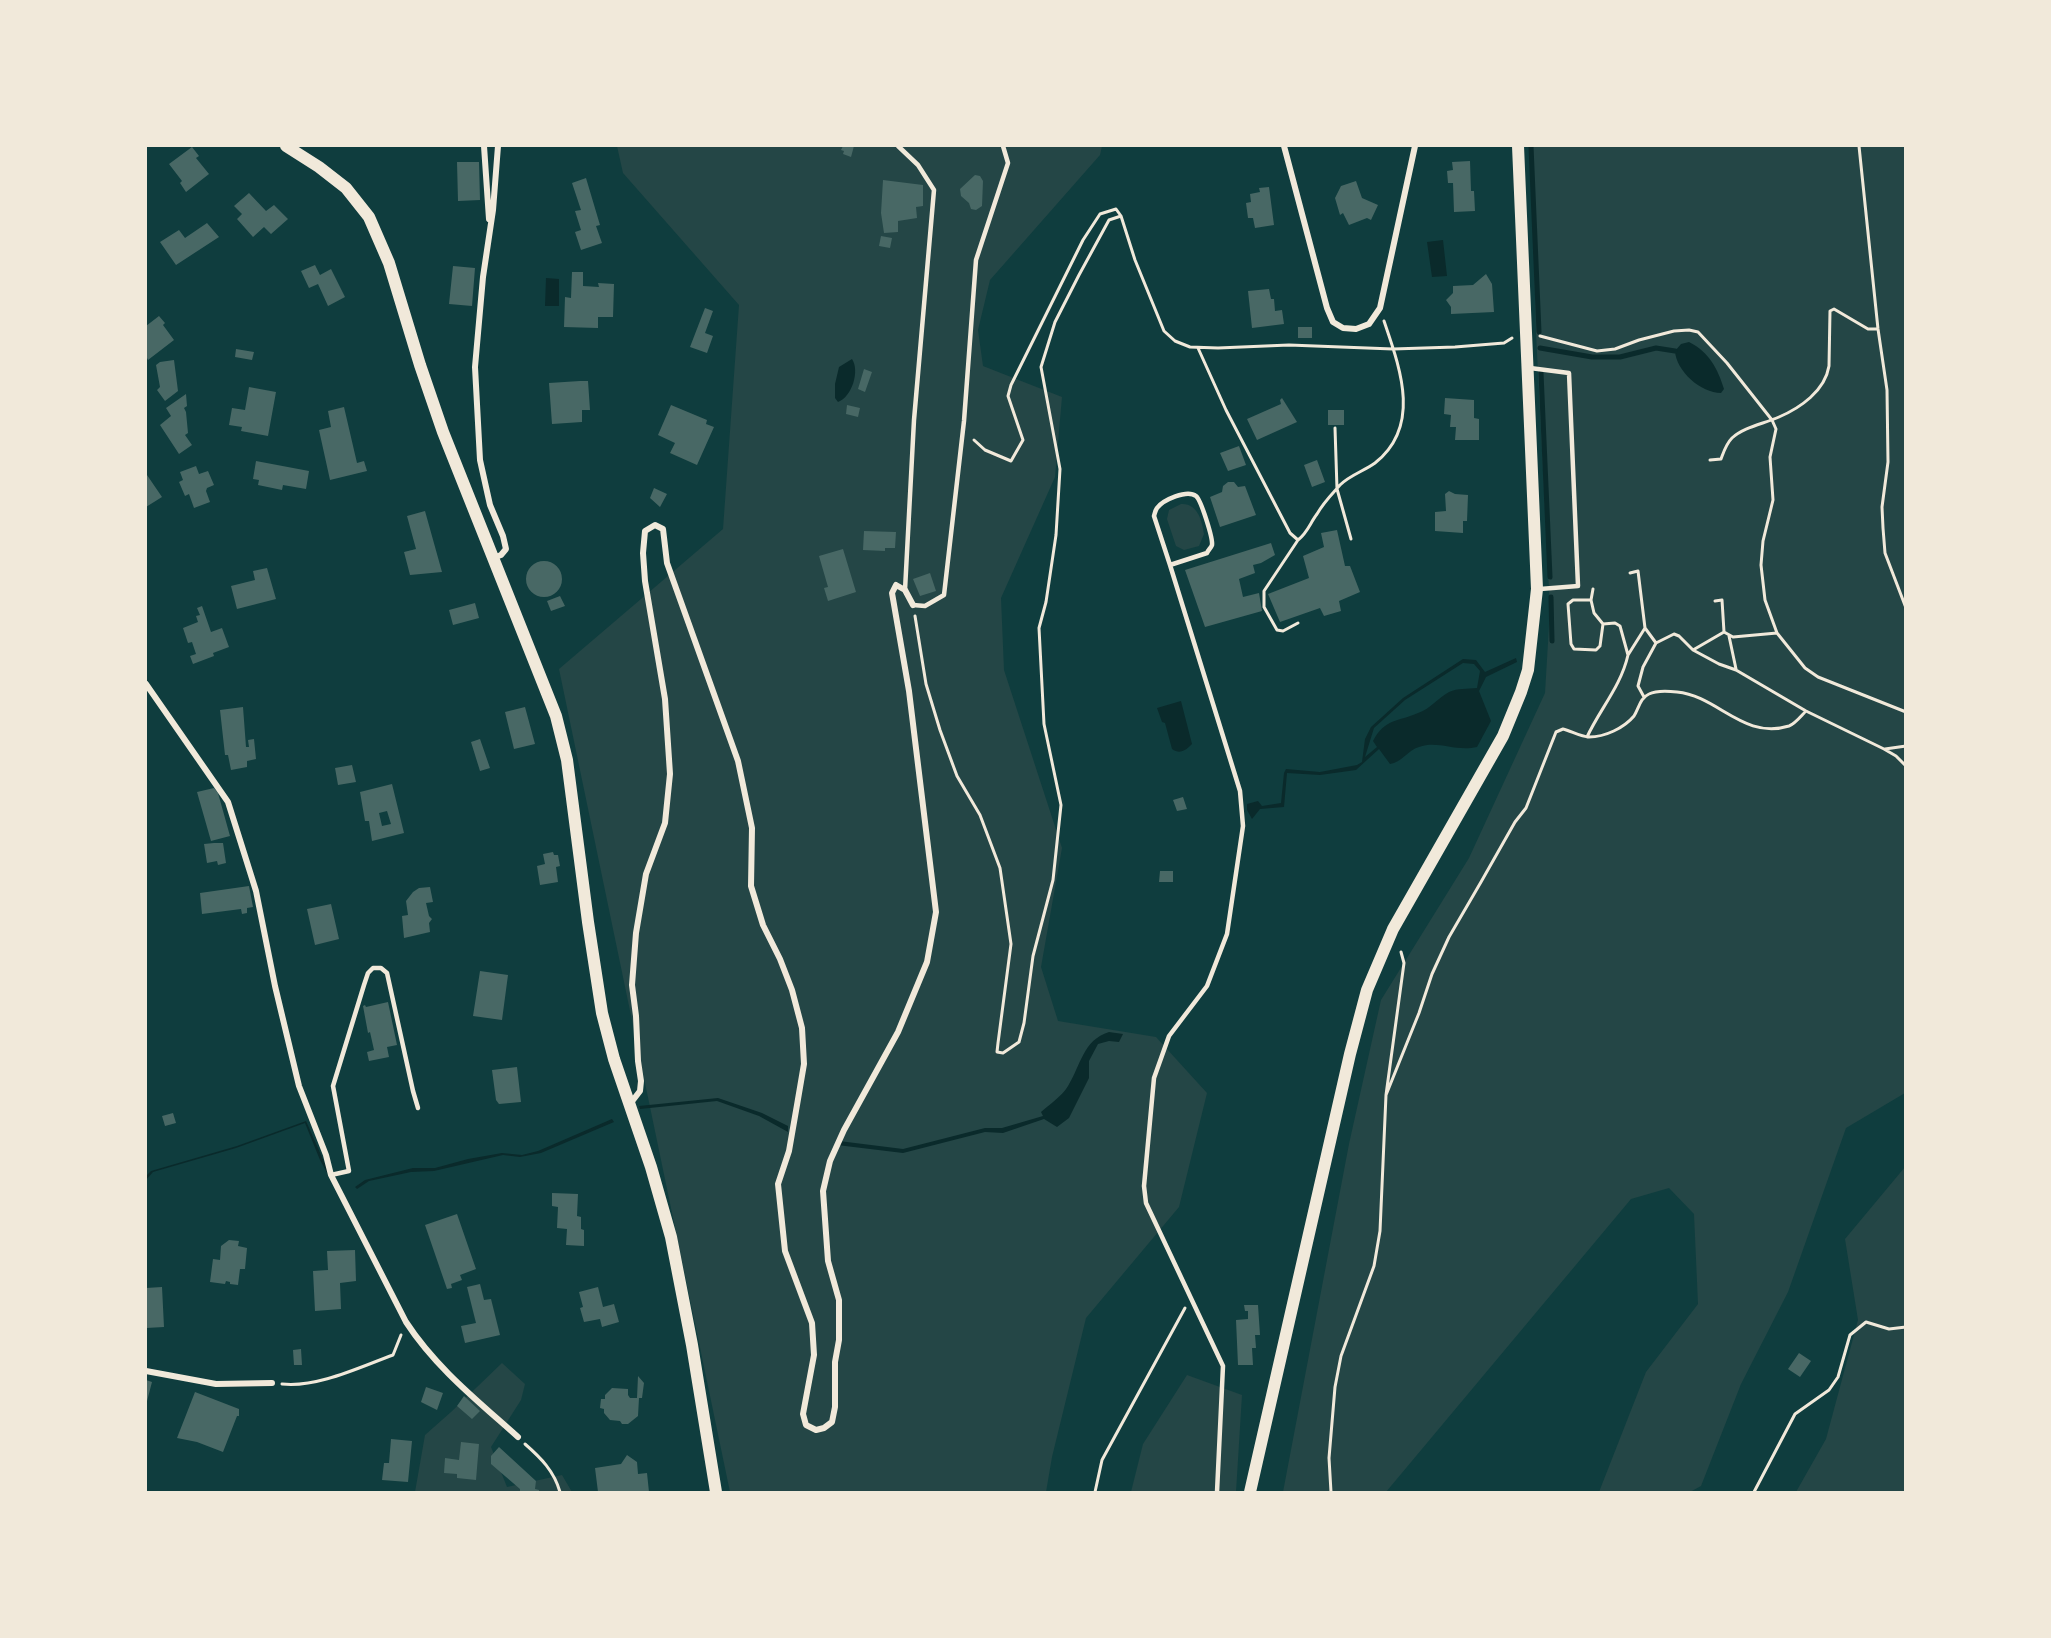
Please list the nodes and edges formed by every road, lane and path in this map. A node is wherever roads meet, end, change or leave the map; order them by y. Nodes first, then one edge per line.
1 (286, 146) edge
2 (484, 146) edge
3 (498, 146) edge
4 (898, 146) edge
5 (1003, 146) edge
6 (1284, 146) edge
7 (1415, 146) edge
8 (1518, 146) edge
9 (1859, 146) edge
10 (1121, 216) junction
11 (490, 232) junction
12 (1380, 308) junction
13 (1878, 329) junction
14 (1516, 335) dead end
15 (1538, 335) dead end
16 (1198, 347) junction
17 (1393, 348) junction
18 (1529, 368) junction
19 (1772, 420) junction
20 (964, 421) junction
21 (1335, 428) dead end
22 (1710, 460) dead end
23 (1336, 489) junction
24 (1351, 539) dead end
25 (1298, 540) junction
26 (492, 558) junction
27 (1170, 565) junction
28 (1630, 573) dead end
29 (1537, 589) junction
30 (1593, 589) dead end
31 (906, 590) junction
32 (1590, 600) junction
33 (1715, 601) dead end
34 (913, 605) junction
35 (1905, 608) edge
36 (1298, 623) dead end
37 (1603, 624) junction
38 (1644, 628) junction
39 (1724, 632) junction
40 (1778, 633) junction
41 (1729, 636) junction
42 (1656, 643) junction
43 (1693, 650) junction
44 (1628, 655) junction
45 (1736, 670) junction
46 (146, 684) edge
47 (1644, 697) junction
48 (1806, 711) junction
49 (1905, 712) edge
50 (1587, 737) junction
51 (1905, 746) edge
52 (1884, 749) junction
53 (1905, 766) edge
54 (1393, 930) junction
55 (1386, 1095) junction
56 (630, 1104) junction
57 (418, 1108) dead end
58 (331, 1175) junction
59 (1191, 1296) junction
60 (406, 1322) junction
61 (1905, 1327) edge
62 (146, 1371) edge
63 (272, 1383) joint
64 (518, 1437) joint
65 (560, 1492) edge
66 (716, 1492) edge
67 (1095, 1492) edge
68 (1217, 1492) edge
69 (1250, 1492) edge
70 (1331, 1492) edge
71 (1754, 1492) edge

1 - 26 main road
2 - 11 street
3 - 11 street
4 - 31 lane
5 - 20 lane
6 - 12 street
7 - 12 street
8 - 18 main road
9 - 13 path
10 - 16 path
10 - 20 path
10 - 34 path
11 - 26 street
12 - 17 path
13 - 19 path
13 - 35 path
14 - 17 path
15 - 19 path
16 - 17 path
16 - 25 path
17 - 23 path
18 - 29 main road
18 - 29 lane
19 - 22 path
19 - 40 path
20 - 34 lane
21 - 23 path
23 - 24 path
23 - 25 path
25 - 36 path
26 - 56 main road
27 - 27 lane
27 - 59 lane
28 - 38 path
29 - 54 main road
30 - 32 path
31 - 34 street
31 - 56 street
32 - 37 path
32 - 37 path
33 - 39 path
37 - 44 path
38 - 42 path
38 - 44 path
39 - 41 path
39 - 43 path
40 - 41 path
40 - 49 path
41 - 45 path
42 - 43 path
42 - 47 path
43 - 45 path
44 - 50 path
45 - 48 path
46 - 58 street
47 - 48 path
47 - 50 path
48 - 52 path
50 - 55 path
51 - 52 path
52 - 53 path
54 - 55 path
54 - 69 main road
55 - 70 path
56 - 66 main road
57 - 58 lane
58 - 60 street
59 - 67 path
59 - 68 lane
60 - 63 path
60 - 64 street
61 - 71 path
62 - 63 street
64 - 65 path

